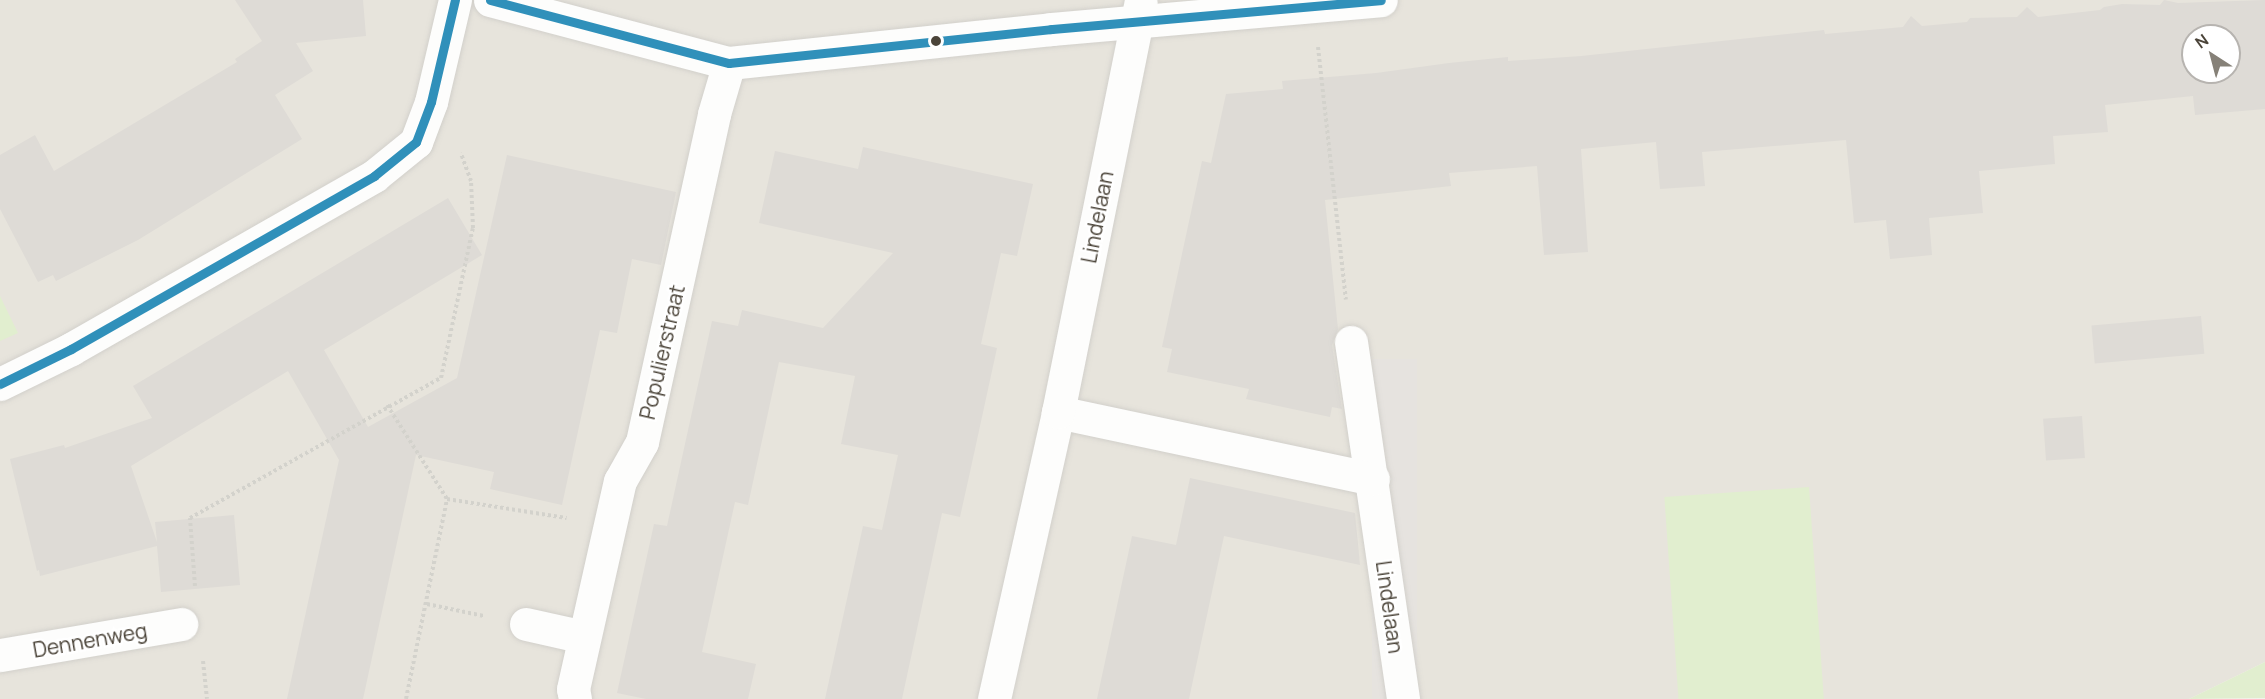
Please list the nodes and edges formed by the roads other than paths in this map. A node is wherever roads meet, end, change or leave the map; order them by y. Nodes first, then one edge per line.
1 (455, 0) edge
2 (490, 0) edge
3 (1382, 0) edge
4 (1140, 11) edge
5 (729, 63) junction
6 (1351, 342) road end
7 (0, 384) edge
8 (1058, 412) junction
9 (1373, 479) junction
10 (181, 624) dead end
11 (526, 624) road end
12 (584, 637) junction
13 (0, 655) edge
14 (575, 699) edge
15 (994, 699) edge
16 (1403, 699) edge

1 - 7 street
2 - 5 street
3 - 4 street
4 - 5 street
4 - 8 street, Lindelaan
5 - 12 street, Populierstraat
6 - 9 street, Lindelaan
8 - 9 street
8 - 15 street, Lindelaan
9 - 16 street, Lindelaan
10 - 13 street, Dennenweg
11 - 12 street
12 - 14 street, Populierstraat

